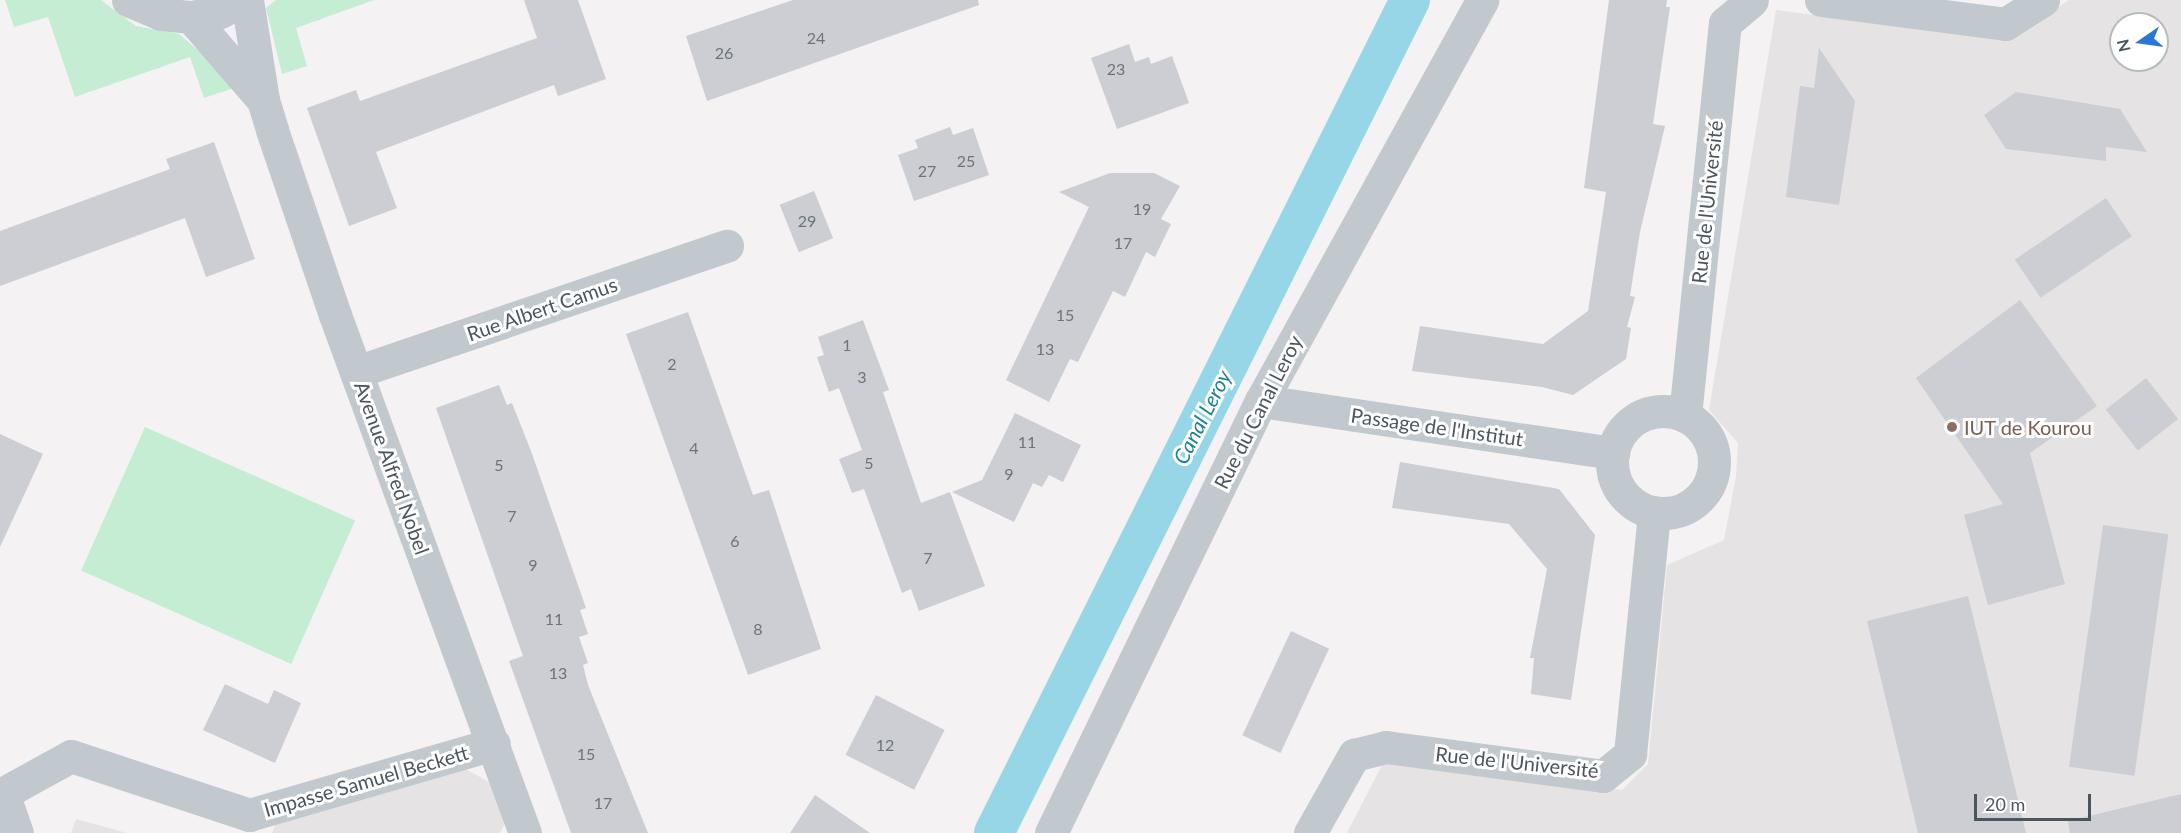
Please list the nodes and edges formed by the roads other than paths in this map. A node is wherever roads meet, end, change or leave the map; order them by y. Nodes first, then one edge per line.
1 (128, 0) edge
2 (246, 0) edge
3 (1482, 0) edge
4 (1752, 0) edge
5 (1821, 0) edge
6 (2043, 0) edge
7 (191, 16) junction
8 (263, 100) junction
9 (727, 246) dead end
10 (356, 372) junction
11 (1261, 400) junction
12 (1685, 416) junction
13 (1613, 453) junction
14 (1653, 512) junction
15 (494, 744) junction
16 (2, 794) edge
17 (17, 833) edge
18 (525, 833) edge
19 (1051, 833) edge
20 (1311, 833) edge

1 - 7 street
2 - 7 street
2 - 8 street, Avenue Alfred Nobel
3 - 11 street, Rue du Canal Leroy
4 - 12 street, Rue de l'Université
5 - 6 street
7 - 8 street, Avenue Alfred Nobel
8 - 10 street, Avenue Alfred Nobel
9 - 10 street, Rue Albert Camus
10 - 15 street, Avenue Alfred Nobel
11 - 13 street, Passage de l'Institut
11 - 19 street, Rue du Canal Leroy
12 - 13 street
12 - 14 street
13 - 14 street
14 - 20 street, Rue de l'Université
15 - 16 street, Impasse Samuel Beckett
15 - 18 street, Avenue Alfred Nobel
16 - 17 street, Impasse Samuel Beckett

